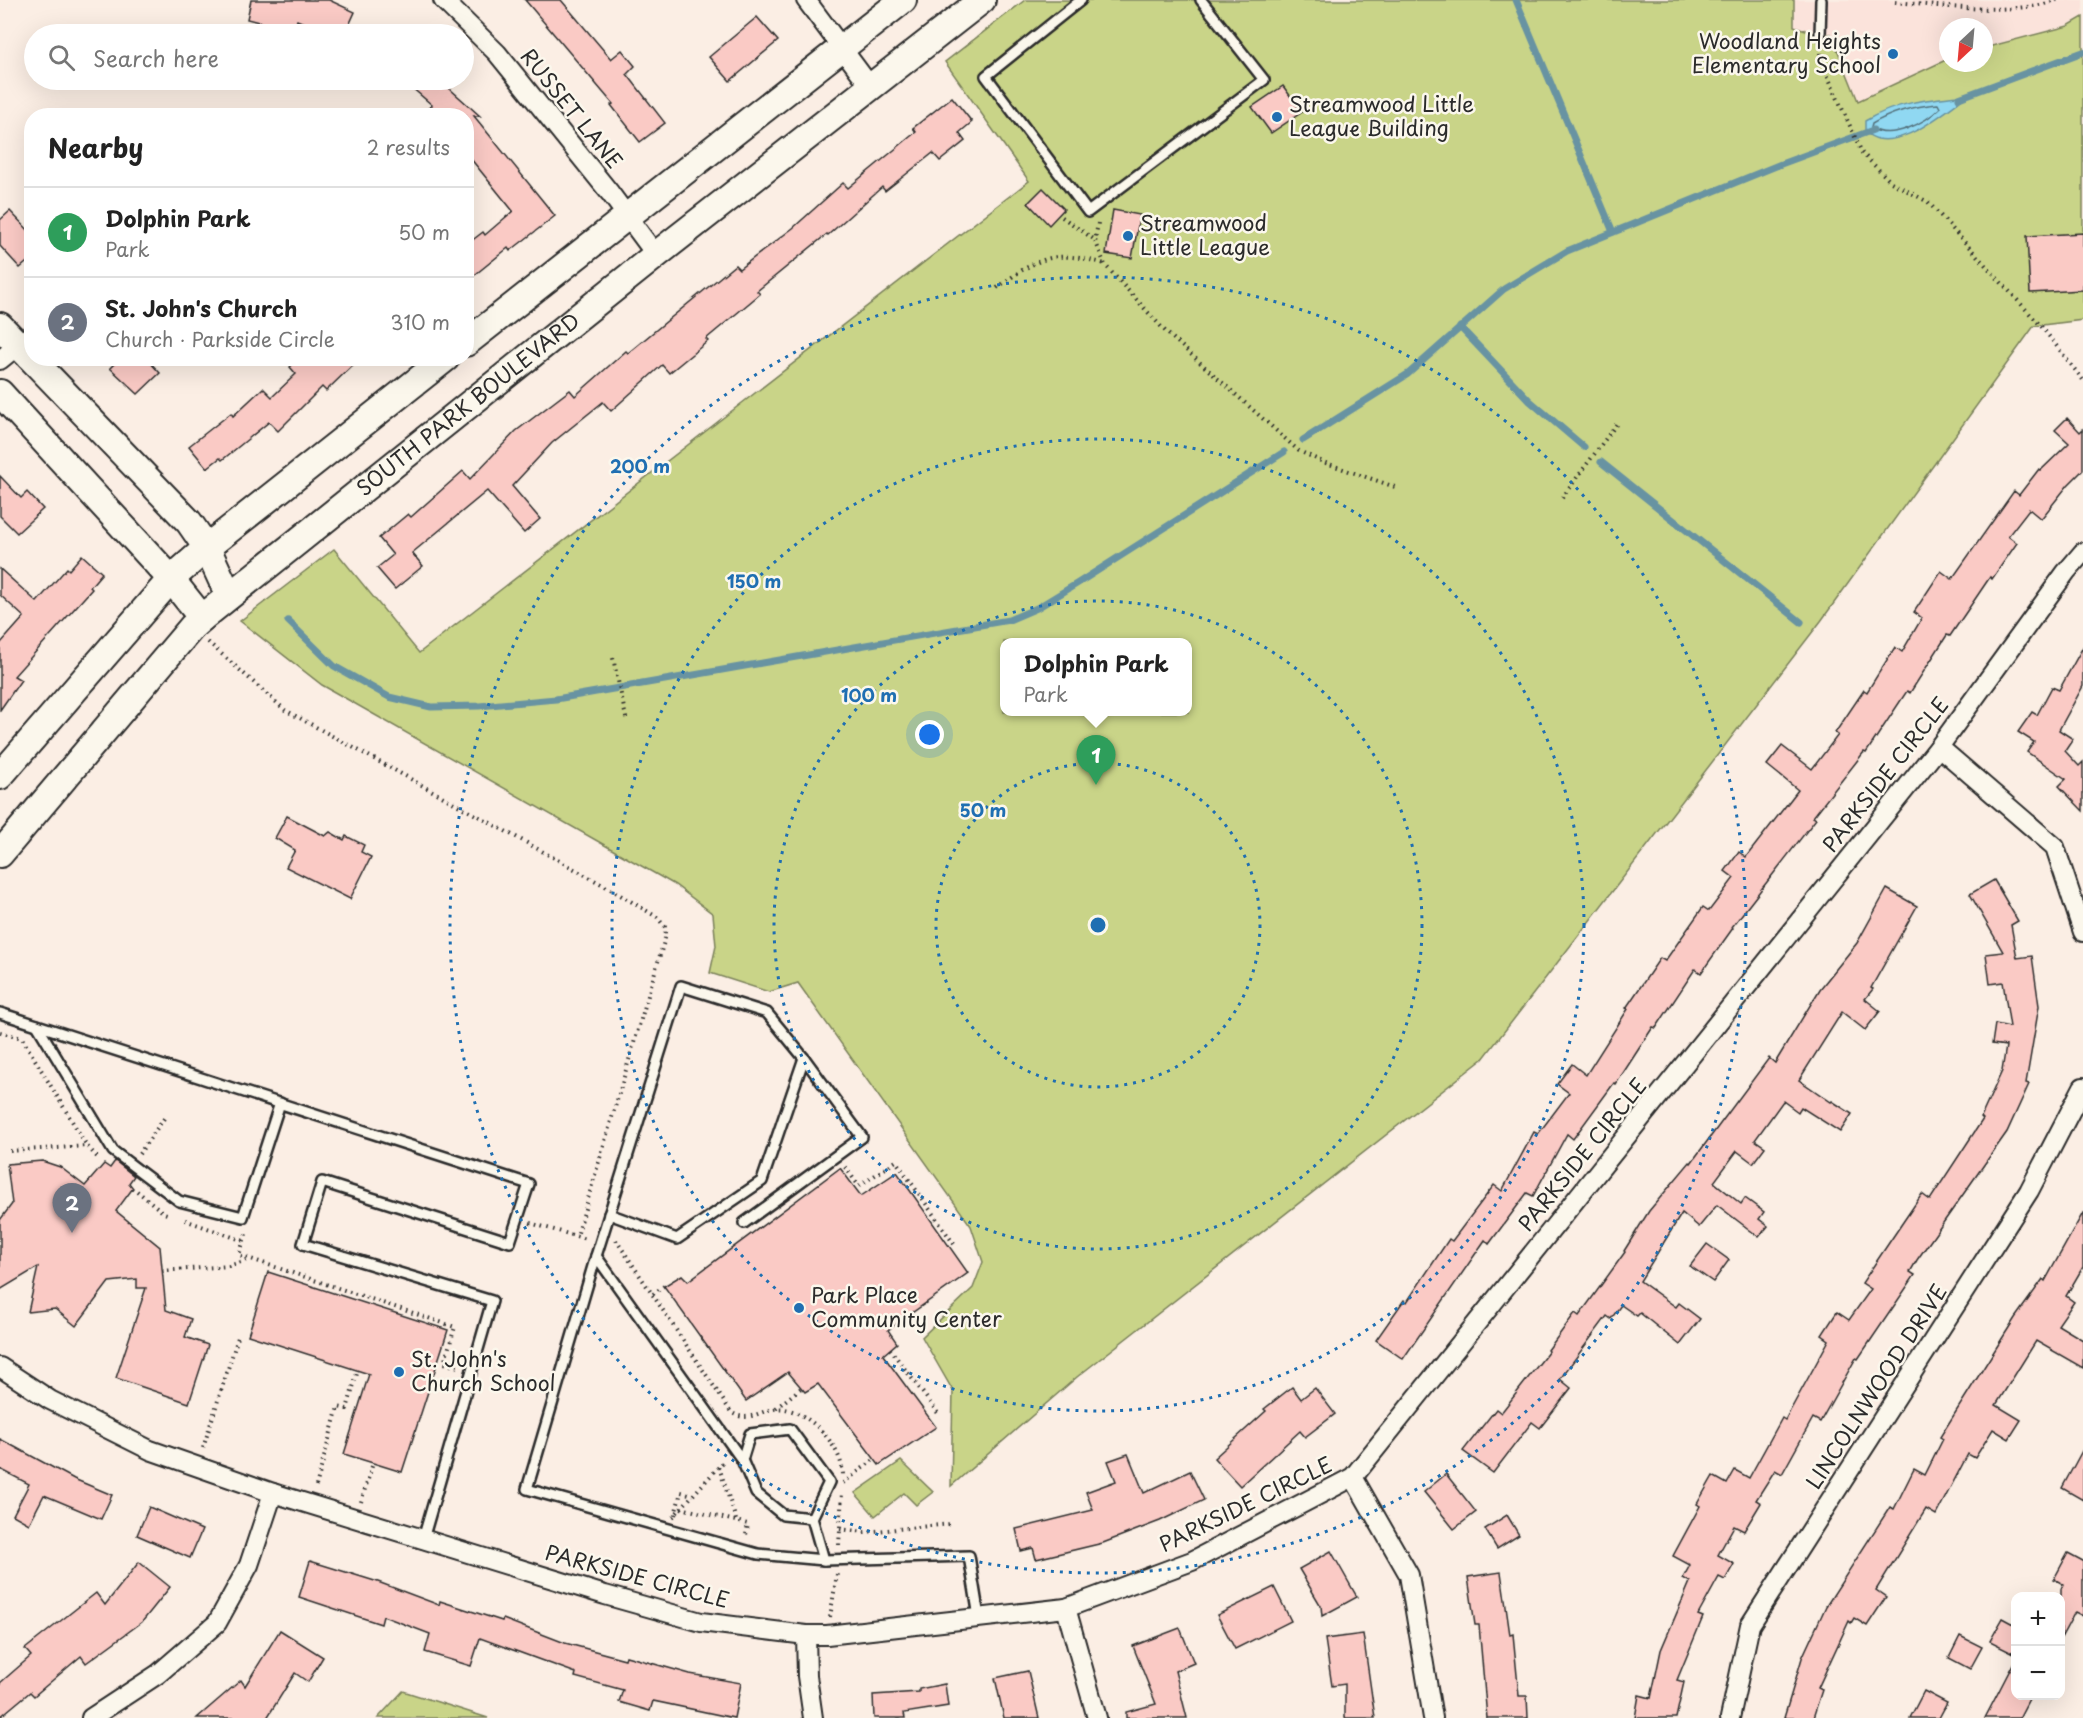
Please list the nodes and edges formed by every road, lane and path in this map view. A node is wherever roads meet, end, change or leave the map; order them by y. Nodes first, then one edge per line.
1 (443, 0) edge
2 (806, 0) edge
3 (903, 0) edge
4 (982, 0) edge
5 (1081, 0) edge
6 (1201, 0) edge
7 (1821, 0) edge
8 (2057, 0) edge
9 (1895, 2) dead end
10 (467, 24) edge
11 (474, 30) edge
12 (1820, 35) joint
13 (842, 47) junction
14 (870, 86) junction
15 (1102, 202) junction
16 (627, 216) junction
17 (1062, 217) dead end
18 (1095, 240) junction
19 (656, 255) junction
20 (1106, 265) junction
21 (997, 288) dead end
22 (0, 326) edge
23 (474, 337) edge
24 (17, 346) edge
25 (37, 366) edge
26 (436, 366) edge
27 (2083, 380) edge
28 (0, 393) edge
29 (1618, 422) dead end
30 (1395, 487) dead end
31 (1562, 498) dead end
32 (207, 548) junction
33 (2083, 552) edge
34 (171, 579) junction
35 (229, 596) junction
36 (197, 622) junction
37 (613, 658) dead end
38 (627, 722) dead end
39 (1939, 747) junction
40 (0, 776) edge
41 (0, 854) edge
42 (2083, 932) edge
43 (0, 1013) edge
44 (37, 1025) junction
45 (0, 1032) edge
46 (804, 1058) junction
47 (2083, 1087) edge
48 (280, 1103) junction
49 (165, 1117) dead end
50 (87, 1146) junction
51 (10, 1151) dead end
52 (837, 1156) junction
53 (104, 1164) dead end
54 (131, 1164) junction
55 (609, 1214) junction
56 (518, 1219) junction
57 (744, 1223) dead end
58 (246, 1234) dead end
59 (577, 1236) junction
60 (600, 1243) junction
61 (954, 1244) dead end
62 (596, 1256) junction
63 (251, 1259) junction
64 (162, 1271) dead end
65 (664, 1286) dead end
66 (653, 1294) dead end
67 (239, 1334) dead end
68 (890, 1349) dead end
69 (444, 1363) dead end
70 (0, 1367) edge
71 (358, 1370) dead end
72 (801, 1388) dead end
73 (774, 1410) dead end
74 (940, 1416) dead end
75 (735, 1450) junction
76 (875, 1459) dead end
77 (742, 1460) junction
78 (373, 1463) dead end
79 (197, 1466) junction
80 (719, 1467) junction
81 (1353, 1477) junction
82 (843, 1484) dead end
83 (273, 1493) junction
84 (693, 1495) junction
85 (311, 1504) junction
86 (681, 1508) junction
87 (674, 1516) junction
88 (356, 1518) junction
89 (812, 1518) junction
90 (736, 1521) junction
91 (951, 1524) dead end
92 (663, 1528) junction
93 (840, 1529) dead end
94 (423, 1539) junction
95 (745, 1542) dead end
96 (824, 1560) junction
97 (1066, 1608) junction
98 (979, 1617) junction
99 (806, 1635) junction
100 (91, 1718) edge
101 (813, 1718) edge
102 (1097, 1718) edge
103 (1433, 1718) edge
104 (1730, 1718) edge

1 - 10 street, RUSSET LANE
2 - 13 street
3 - 13 street
4 - 14 street, SOUTH PARK BOULEVARD
5 - 15 lane
6 - 15 lane
7 - 12 lane
8 - 9 path
11 - 16 street, RUSSET LANE
12 - 27 path
13 - 14 street
13 - 16 street
14 - 19 street, SOUTH PARK BOULEVARD
15 - 18 path
16 - 19 street, RUSSET LANE
16 - 23 street
17 - 18 path
18 - 20 path
19 - 35 street, SOUTH PARK BOULEVARD
20 - 21 path
20 - 30 path
22 - 24 street
25 - 32 street
26 - 32 street
28 - 34 street
29 - 31 path
32 - 34 street
32 - 35 street
33 - 39 street, PARKSIDE CIRCLE
34 - 36 street
34 - 40 street
35 - 36 street, SOUTH PARK BOULEVARD
36 - 41 street, SOUTH PARK BOULEVARD
36 - 59 path
37 - 38 path
39 - 42 street
39 - 81 street, PARKSIDE CIRCLE
43 - 44 lane
44 - 48 lane
44 - 54 lane
45 - 50 path
46 - 52 lane
46 - 55 lane
46 - 55 lane
47 - 104 street, LINCOLNWOOD DRIVE
48 - 54 lane
48 - 56 lane
49 - 54 path
50 - 51 path
50 - 53 path
52 - 57 lane
52 - 61 path
55 - 60 lane
56 - 59 path
56 - 94 lane
58 - 63 path
59 - 60 path
60 - 62 lane
62 - 75 lane
62 - 92 lane
63 - 64 path
63 - 69 path
65 - 66 path
67 - 79 path
68 - 74 path
70 - 79 street, PARKSIDE CIRCLE
71 - 85 path
72 - 73 path
75 - 77 lane
75 - 80 path
76 - 82 path
77 - 89 lane
77 - 89 lane
78 - 88 path
79 - 83 street, PARKSIDE CIRCLE
80 - 84 path
80 - 90 path
81 - 97 street, PARKSIDE CIRCLE
81 - 103 street
83 - 85 street, PARKSIDE CIRCLE
83 - 100 street
84 - 86 path
84 - 87 path
85 - 88 street, PARKSIDE CIRCLE
86 - 87 path
86 - 90 path
87 - 92 path
88 - 94 street, PARKSIDE CIRCLE
89 - 96 lane
90 - 95 path
91 - 93 path
92 - 96 lane
94 - 99 street, PARKSIDE CIRCLE
96 - 98 lane
97 - 98 street, PARKSIDE CIRCLE
97 - 102 street
98 - 99 street, PARKSIDE CIRCLE
99 - 101 street

